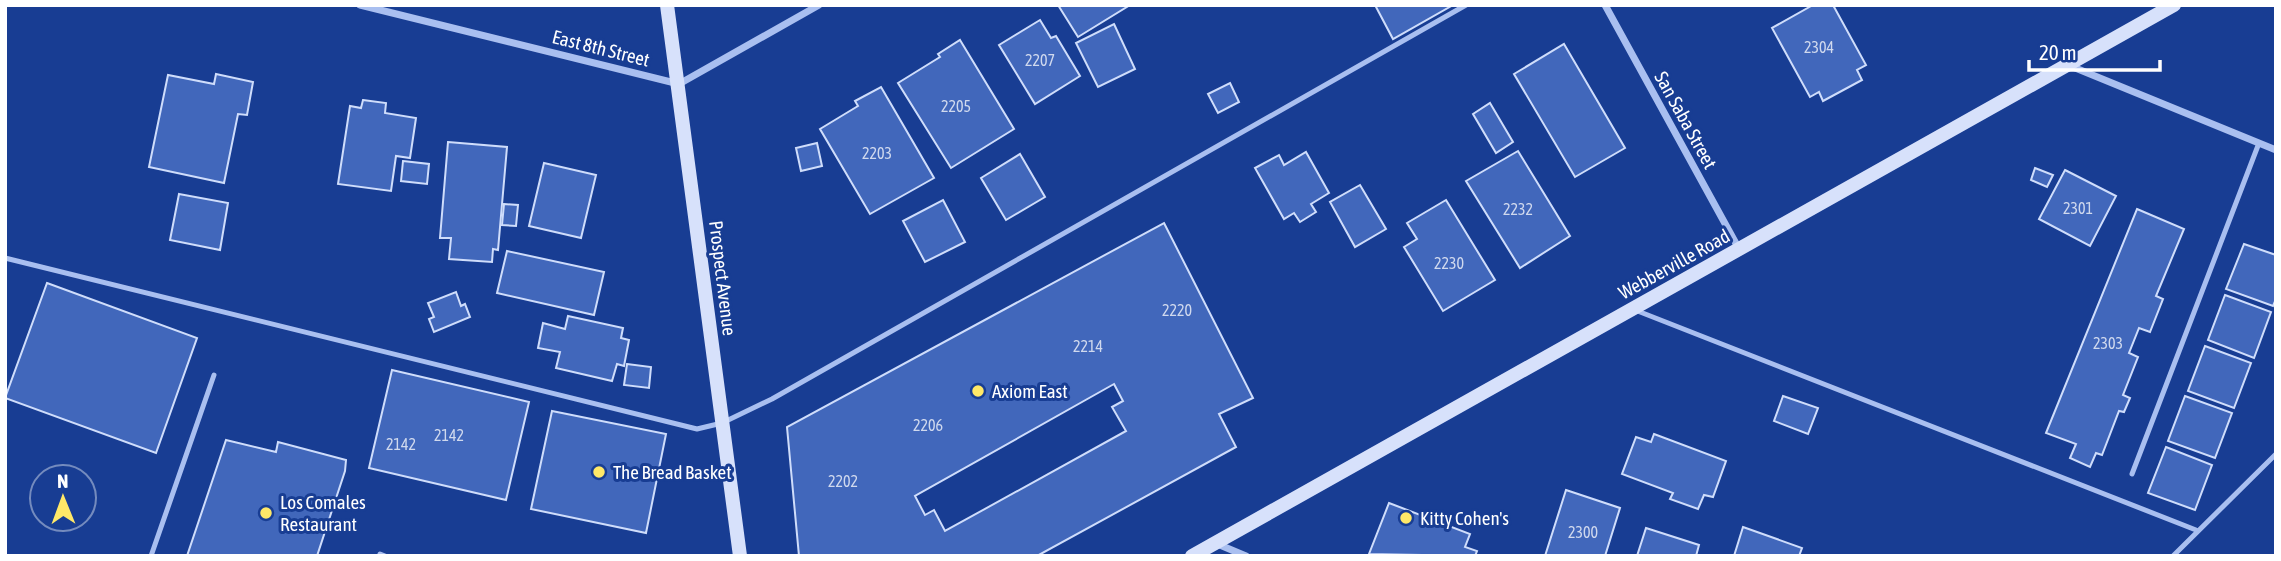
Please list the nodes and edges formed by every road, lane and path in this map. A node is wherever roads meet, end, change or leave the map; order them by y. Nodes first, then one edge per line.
1 (359, 5) edge
2 (667, 5) edge
3 (819, 5) edge
4 (1466, 5) edge
5 (1605, 5) edge
6 (2174, 5) edge
7 (2067, 65) junction
8 (679, 84) junction
9 (2259, 143) junction
10 (2276, 149) edge
11 (1739, 249) junction
12 (5, 258) edge
13 (1632, 309) junction
14 (214, 375) dead end
15 (722, 423) junction
16 (2276, 454) edge
17 (2132, 474) dead end
18 (2196, 530) junction
19 (1215, 543) junction
20 (151, 556) edge
21 (740, 556) edge
22 (1192, 556) edge
23 (1246, 556) edge
24 (2173, 556) edge

1 - 8 street, East 8th Street
2 - 8 street, Prospect Avenue
3 - 8 street
4 - 15 lane
5 - 11 street, San Saba Street
6 - 7 street, Webberville Road
7 - 9 street
7 - 11 street, Webberville Road
8 - 15 street, Prospect Avenue
9 - 10 street
9 - 17 lane
11 - 13 street, Webberville Road
12 - 15 lane
13 - 18 lane
13 - 19 street, Webberville Road
14 - 20 lane
15 - 21 street, Prospect Avenue
16 - 18 lane
18 - 24 lane
19 - 22 street, Webberville Road
19 - 23 street

